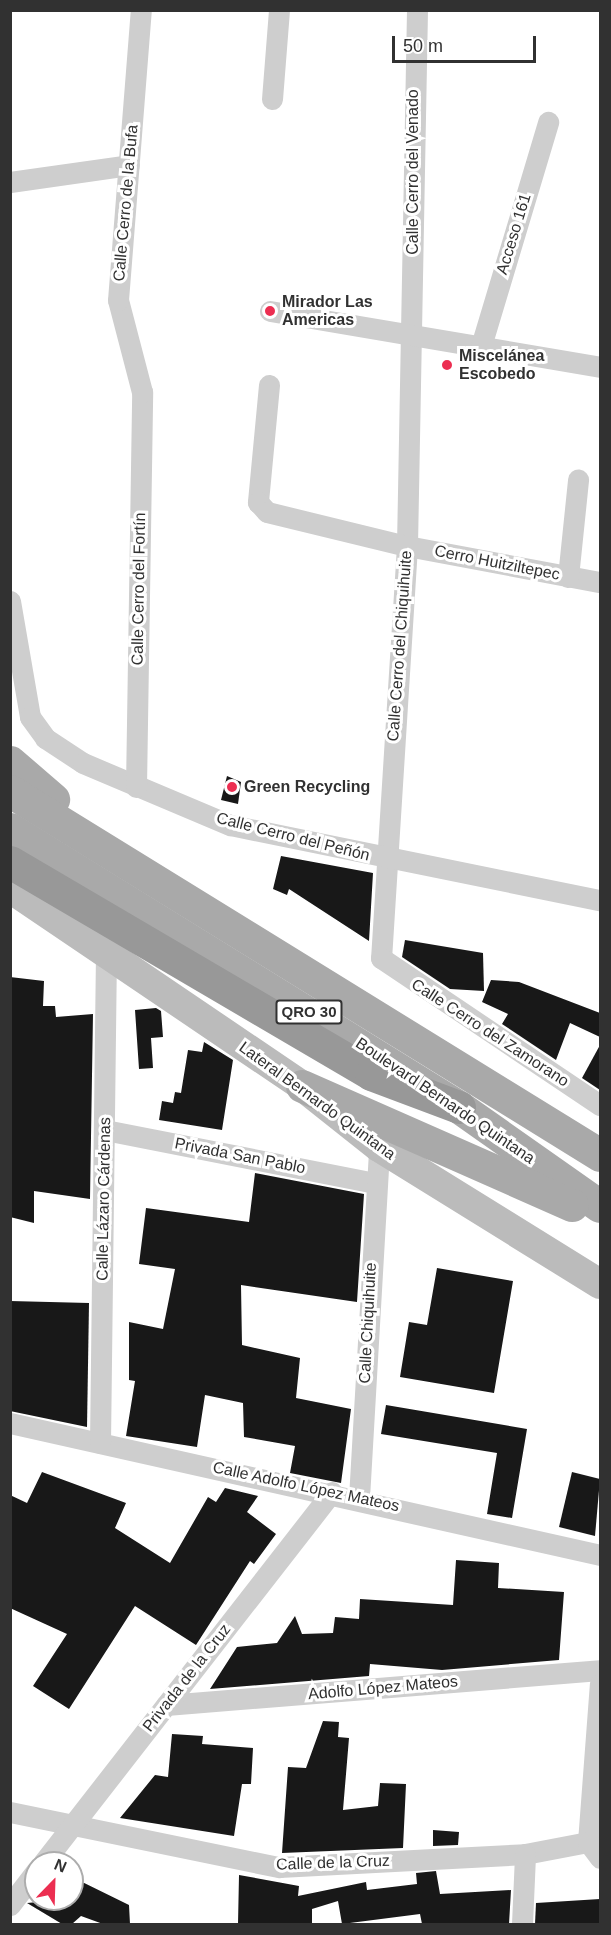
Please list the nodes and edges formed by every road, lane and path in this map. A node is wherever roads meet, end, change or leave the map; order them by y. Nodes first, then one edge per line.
1 (141, 10) edge
2 (279, 10) edge
3 (417, 10) edge
4 (272, 99) dead end
5 (548, 122) dead end
6 (129, 165) junction
7 (10, 182) edge
8 (270, 310) dead end
9 (412, 333) junction
10 (481, 346) junction
11 (600, 367) edge
12 (269, 385) dead end
13 (142, 392) joint
14 (578, 480) dead end
15 (407, 546) junction
16 (568, 577) junction
17 (600, 582) edge
18 (10, 601) edge
19 (10, 762) edge
20 (136, 787) junction
21 (10, 791) edge
22 (10, 828) edge
23 (384, 859) junction
24 (10, 862) edge
25 (10, 888) edge
26 (190, 899) junction
27 (600, 900) edge
28 (106, 956) junction
29 (381, 958) joint
30 (441, 1053) junction
31 (302, 1086) junction
32 (600, 1105) edge
33 (459, 1107) junction
34 (600, 1127) edge
35 (105, 1130) junction
36 (378, 1148) junction
37 (600, 1155) edge
38 (375, 1183) junction
39 (600, 1206) edge
40 (600, 1218) edge
41 (600, 1284) edge
42 (10, 1423) edge
43 (100, 1443) junction
44 (332, 1492) junction
45 (359, 1498) junction
46 (600, 1555) edge
47 (600, 1670) edge
48 (600, 1683) edge
49 (166, 1705) junction
50 (10, 1812) edge
51 (73, 1825) junction
52 (594, 1850) edge
53 (52, 1851) edge
54 (525, 1854) junction
55 (522, 1924) edge

1 - 6 street, Calle Cerro de la Bufa
2 - 4 street
3 - 9 street, Calle Cerro del Venado
5 - 10 street, Acceso 161
6 - 7 street
6 - 13 street, Calle Cerro de la Bufa
8 - 9 street
9 - 10 street
9 - 15 street, Calle Cerro del Chiquihuite
10 - 11 street
12 - 15 street, Cerro Huitziltepec
13 - 20 street, Calle Cerro del Fortín
14 - 16 street
15 - 16 street, Cerro Huitziltepec
15 - 23 street, Calle Cerro del Chiquihuite
16 - 17 street, Cerro Huitziltepec
18 - 20 street, Calle Cerro del Peñón
19 - 26 main road
20 - 23 street, Calle Cerro del Peñón
21 - 26 main road, Boulevard Bernardo Quintana / QRO 30
22 - 33 main road, Boulevard Bernardo Quintana / QRO 30
23 - 27 street, Calle Cerro del Peñón
23 - 29 street, Calle Cerro del Chiquihuite
24 - 33 highway
25 - 28 street, Lateral Bernardo Quintana
26 - 30 main road, Boulevard Bernardo Quintana / QRO 30
28 - 31 street, Lateral Bernardo Quintana
28 - 35 street, Calle Lázaro Cárdenas
29 - 32 street, Calle Cerro del Zamorano
30 - 34 main road
30 - 37 main road, Boulevard Bernardo Quintana / QRO 30
31 - 36 street, Lateral Bernardo Quintana
31 - 40 main road
33 - 39 main road, Boulevard Bernardo Quintana / QRO 30
35 - 38 street, Privada San Pablo
35 - 43 street, Calle Lázaro Cárdenas
36 - 38 street, Calle Chiquihuite
36 - 41 street, Lateral Bernardo Quintana
38 - 45 street, Calle Chiquihuite
42 - 43 street, Calle Adolfo López Mateos
43 - 44 street, Calle Adolfo López Mateos
44 - 45 street, Calle Adolfo López Mateos
44 - 49 street, Privada de la Cruz
45 - 46 street, Calle Adolfo López Mateos
47 - 49 street, Adolfo López Mateos
48 - 52 street
49 - 51 street, Privada de la Cruz
50 - 51 street, Calle de la Cruz
51 - 53 street, Privada de la Cruz
51 - 54 street, Calle de la Cruz
52 - 54 street, Calle de la Cruz
54 - 55 street

